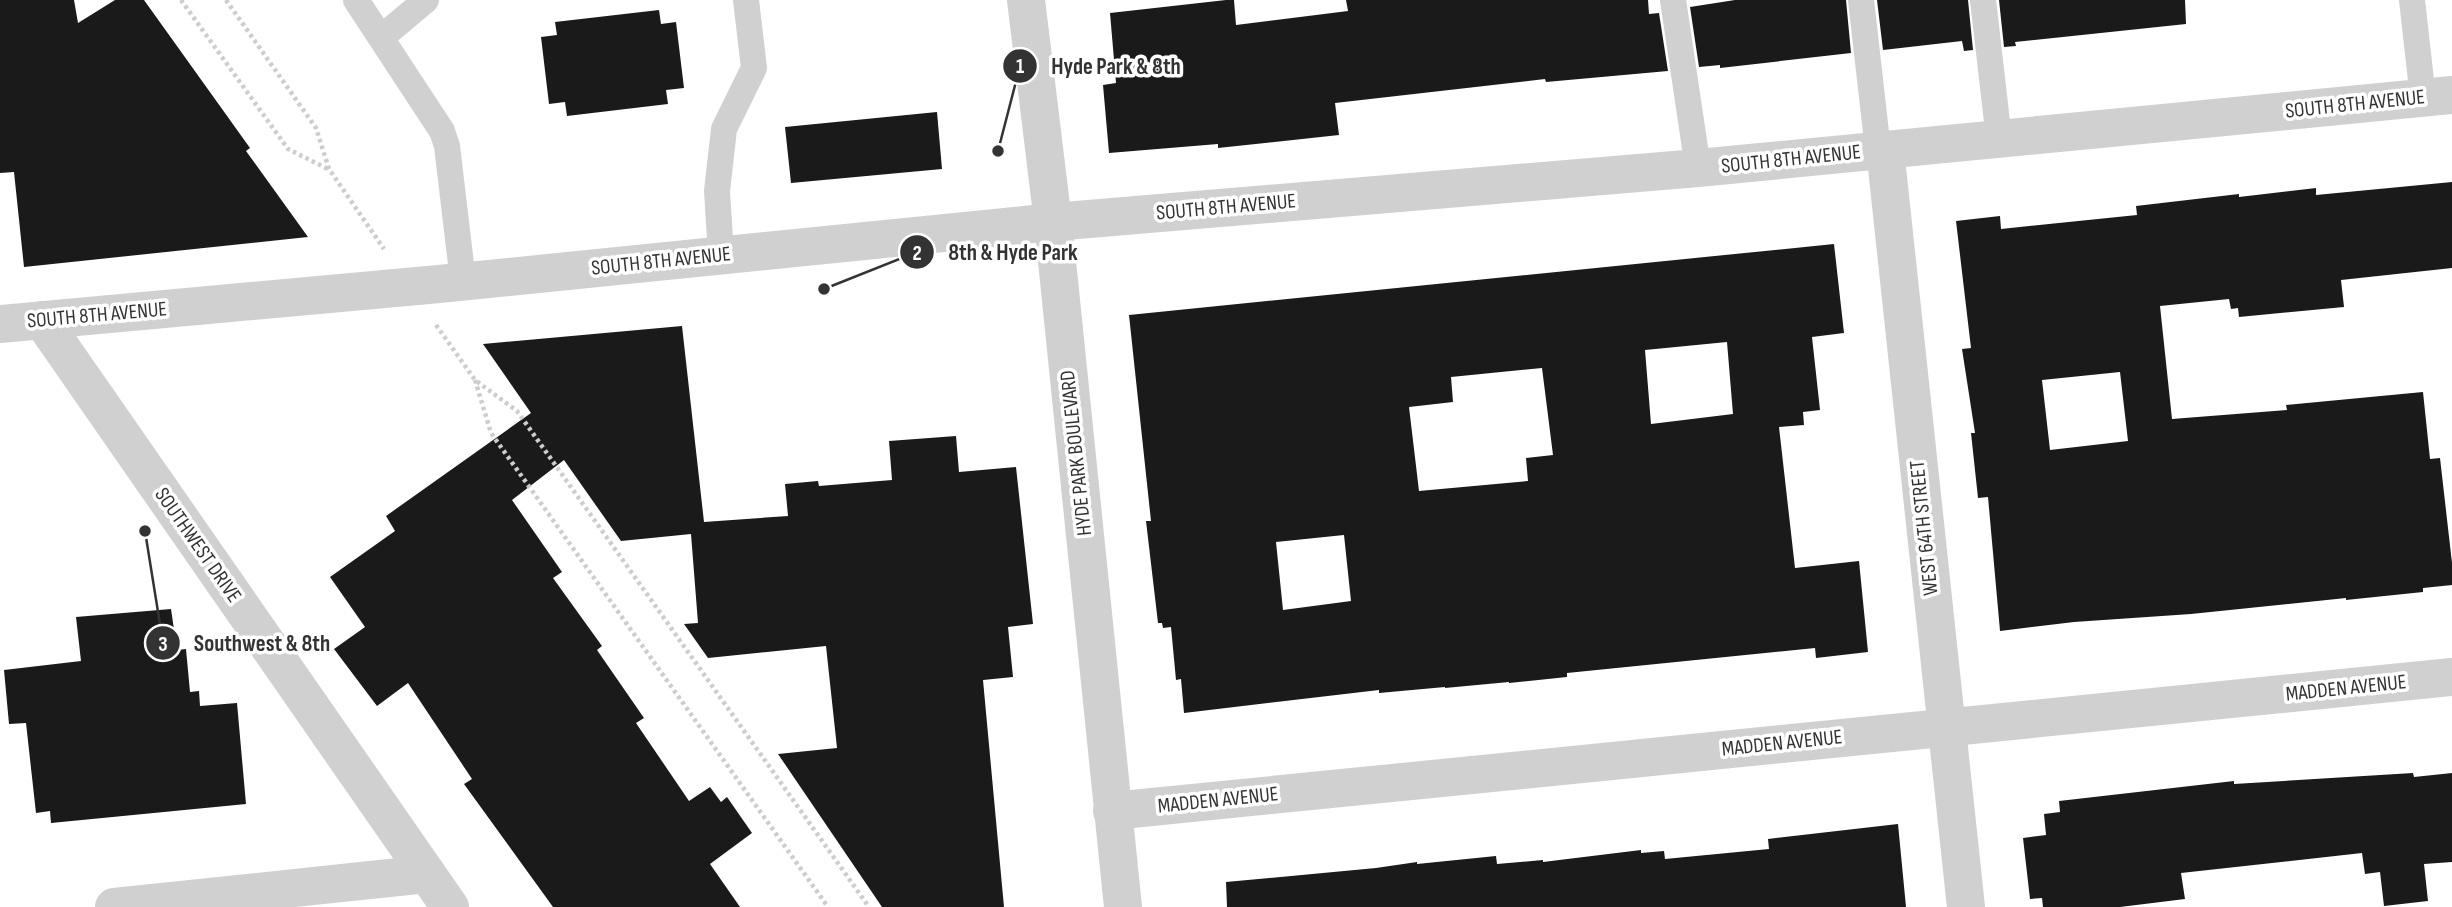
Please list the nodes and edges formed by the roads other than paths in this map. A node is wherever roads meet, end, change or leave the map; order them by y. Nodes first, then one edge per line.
1 (356, 0) edge
2 (426, 0) edge
3 (746, 0) edge
4 (1026, 0) edge
5 (1673, 0) edge
6 (1861, 0) edge
7 (1983, 0) edge
8 (2412, 0) edge
9 (382, 37) junction
10 (2437, 96) edge
11 (1999, 139) junction
12 (1881, 149) junction
13 (1698, 168) junction
14 (1053, 222) junction
15 (721, 255) junction
16 (463, 281) junction
17 (42, 320) junction
18 (0, 324) edge
19 (2452, 677) edge
20 (1945, 727) junction
21 (1112, 811) junction
22 (427, 874) junction
23 (114, 907) edge
24 (450, 907) edge
25 (1123, 907) edge
26 (1966, 907) edge

1 - 9 lane
2 - 9 lane
3 - 15 lane
4 - 14 street, HYDE PARK BOULEVARD
5 - 13 lane
6 - 12 lane
7 - 11 lane
8 - 10 lane
9 - 16 lane
10 - 11 street, SOUTH 8TH AVENUE
11 - 12 street, SOUTH 8TH AVENUE
12 - 13 street, SOUTH 8TH AVENUE
12 - 20 street, WEST 64TH STREET
13 - 14 street, SOUTH 8TH AVENUE
14 - 15 street, SOUTH 8TH AVENUE
14 - 21 street, HYDE PARK BOULEVARD
15 - 16 street, SOUTH 8TH AVENUE
16 - 17 street, SOUTH 8TH AVENUE
17 - 18 street, SOUTH 8TH AVENUE
17 - 22 street, SOUTHWEST DRIVE
19 - 20 street, MADDEN AVENUE
20 - 21 street, MADDEN AVENUE
20 - 26 street, WEST 64TH STREET
21 - 25 street, HYDE PARK BOULEVARD
22 - 23 street
22 - 24 street, SOUTHWEST DRIVE

